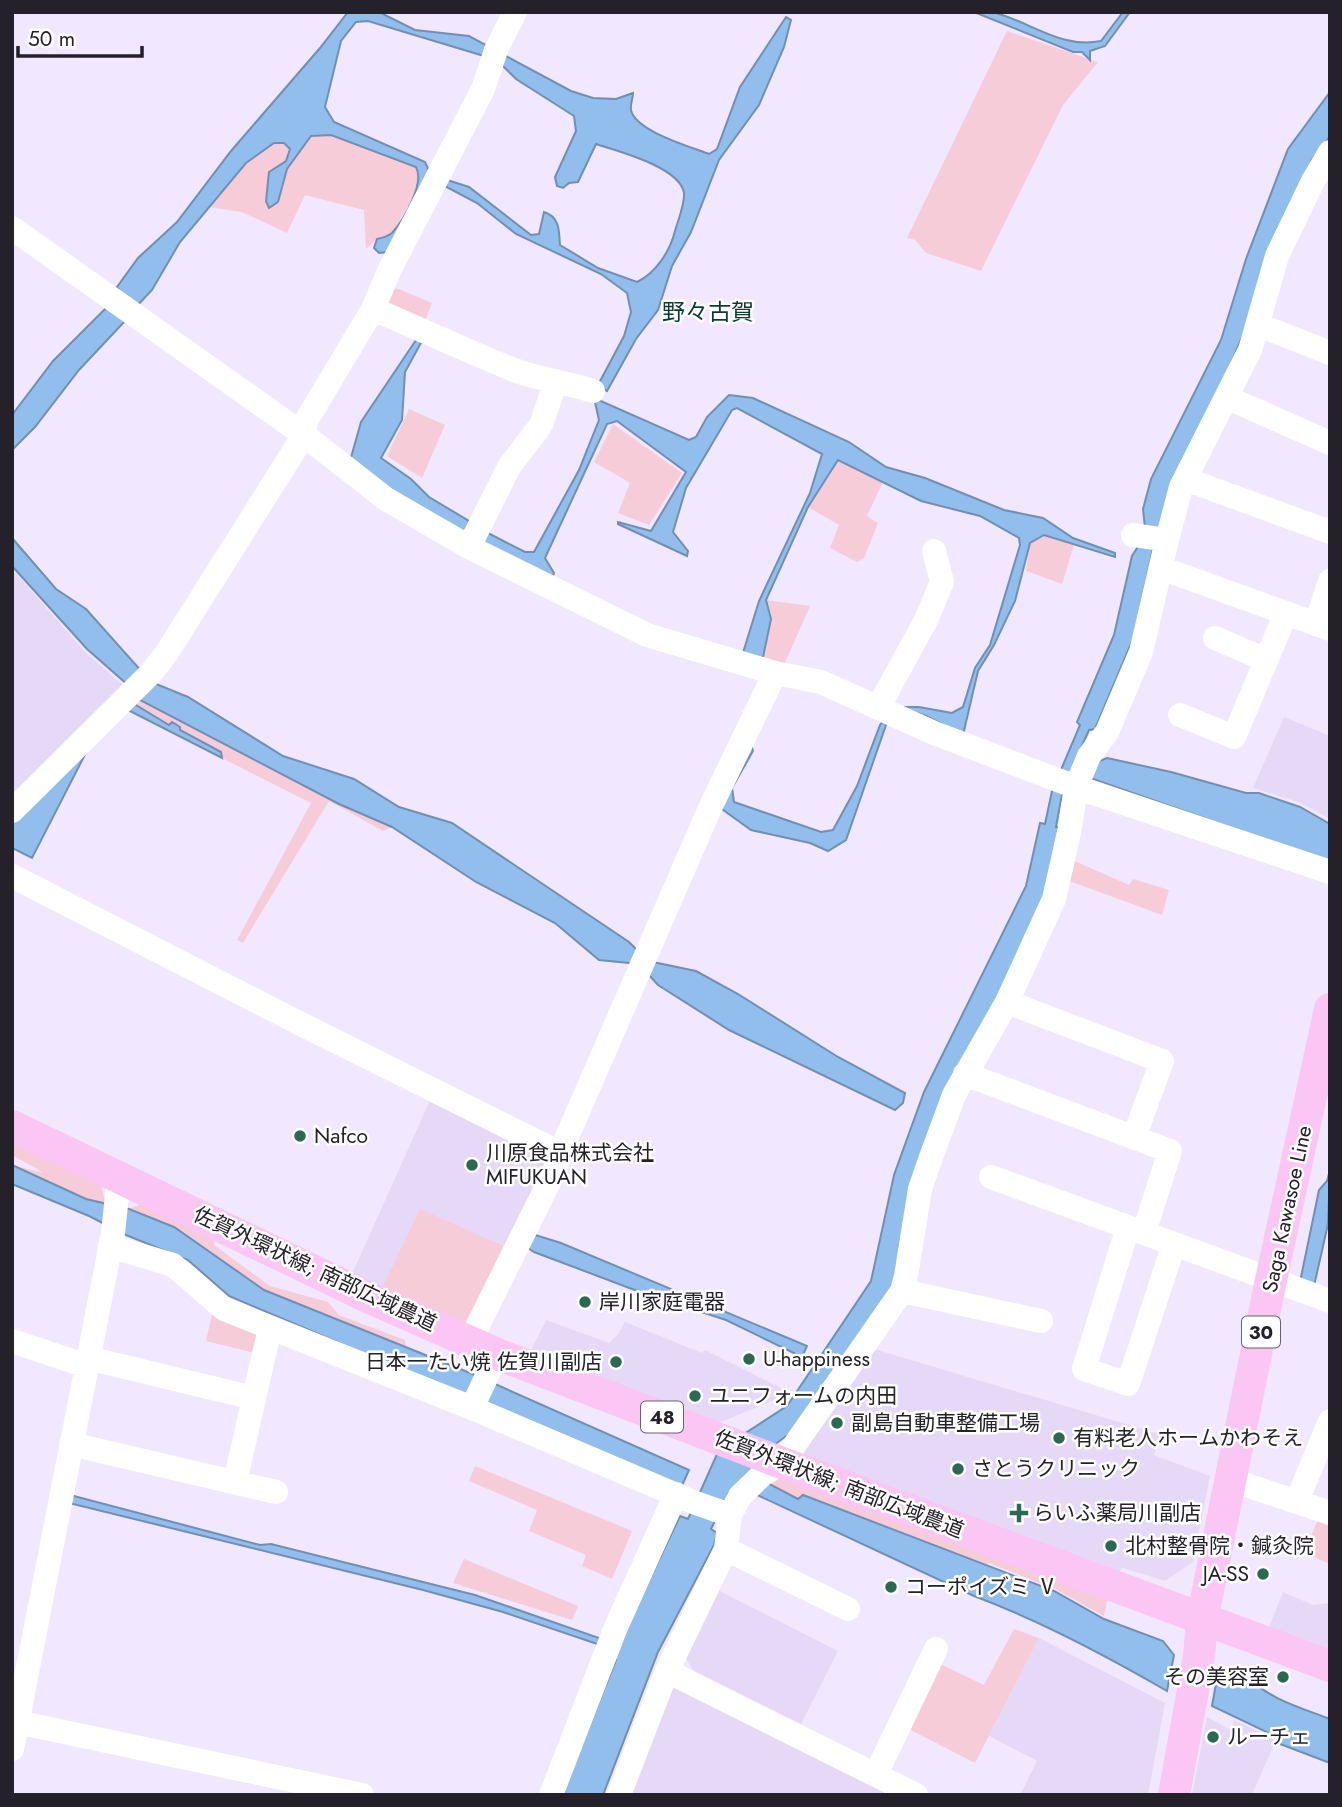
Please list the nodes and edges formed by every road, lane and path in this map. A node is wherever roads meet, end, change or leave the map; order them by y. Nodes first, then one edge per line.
1 (515, 12) edge
2 (1330, 152) edge
3 (1321, 185) edge
4 (12, 228) edge
5 (373, 309) junction
6 (1259, 325) junction
7 (1330, 353) edge
8 (556, 381) junction
9 (593, 391) dead end
10 (1228, 398) junction
11 (304, 435) junction
12 (1330, 443) edge
13 (1185, 480) junction
14 (1330, 532) edge
15 (1133, 535) dead end
16 (1163, 539) junction
17 (469, 547) junction
18 (934, 551) dead end
19 (1161, 568) junction
20 (1330, 581) edge
21 (1286, 613) junction
22 (1323, 626) edge
23 (1215, 638) dead end
24 (1266, 660) junction
25 (775, 673) junction
26 (878, 708) junction
27 (1180, 715) dead end
28 (1068, 783) junction
29 (12, 811) edge
30 (1330, 872) edge
31 (12, 876) edge
32 (1007, 1002) junction
33 (1330, 1009) edge
34 (965, 1074) junction
35 (12, 1126) edge
36 (1134, 1137) junction
37 (560, 1153) junction
38 (991, 1177) dead end
39 (118, 1189) junction
40 (1136, 1229) junction
41 (112, 1240) junction
42 (1174, 1244) junction
43 (1271, 1280) junction
44 (902, 1290) junction
45 (1330, 1301) edge
46 (1041, 1321) dead end
47 (270, 1328) junction
48 (12, 1341) edge
49 (485, 1357) junction
50 (88, 1362) junction
51 (254, 1398) junction
52 (472, 1408) junction
53 (1330, 1421) edge
54 (71, 1444) junction
55 (772, 1469) junction
56 (1231, 1480) junction
57 (235, 1482) junction
58 (276, 1492) dead end
59 (684, 1498) junction
60 (1297, 1501) junction
61 (730, 1508) junction
62 (1330, 1513) edge
63 (726, 1549) junction
64 (848, 1609) dead end
65 (1202, 1620) junction
66 (936, 1649) dead end
67 (1330, 1666) edge
68 (667, 1671) junction
69 (15, 1721) edge
70 (12, 1749) edge
71 (876, 1774) junction
72 (362, 1795) edge
73 (551, 1795) edge
74 (619, 1795) edge
75 (916, 1795) edge
76 (1174, 1795) edge

1 - 5 street
2 - 3 street
3 - 6 street
4 - 11 street
5 - 8 street
5 - 11 street
6 - 7 street
6 - 10 street
8 - 9 street
8 - 17 street
10 - 12 street
10 - 13 street
11 - 17 street
11 - 29 street
13 - 14 street
13 - 16 street
15 - 16 street
16 - 19 street
17 - 25 street
18 - 26 street
19 - 21 street
19 - 28 street
20 - 22 street
21 - 22 street
21 - 24 street
23 - 24 street
24 - 27 street
25 - 26 street
25 - 37 street
26 - 28 street
28 - 30 street
28 - 32 street
31 - 37 street
32 - 34 street
32 - 36 street
33 - 43 main road, Saga Kawasoe Line / 30
34 - 36 street
34 - 44 street
35 - 39 main road, 佐賀外環状線; 南部広域農道 / 48
36 - 40 street
37 - 49 street
38 - 40 street
39 - 41 street
39 - 49 main road, 佐賀外環状線; 南部広域農道 / 48
40 - 42 street
40 - 42 street
41 - 47 street
41 - 50 street
42 - 43 street
43 - 45 street
43 - 56 main road, Saga Kawasoe Line / 30
44 - 46 street
44 - 55 street
47 - 51 street
47 - 52 street
48 - 50 street
49 - 52 street
49 - 55 main road, 佐賀外環状線; 南部広域農道 / 48
50 - 51 street
50 - 54 street
51 - 57 street
52 - 59 street
53 - 60 street
54 - 57 street
54 - 69 street
55 - 61 street
55 - 65 main road, 佐賀外環状線; 南部広域農道 / 48
56 - 60 street
56 - 65 main road, Saga Kawasoe Line / 30
57 - 58 street
59 - 61 street
59 - 73 street
60 - 62 street
61 - 63 street
63 - 64 street
63 - 68 street
65 - 67 main road, 佐賀外環状線; 南部広域農道 / 48
65 - 76 main road, Saga Kawasoe Line / 30
66 - 71 street
68 - 71 street
68 - 74 street
69 - 70 street
69 - 72 street
71 - 75 street

